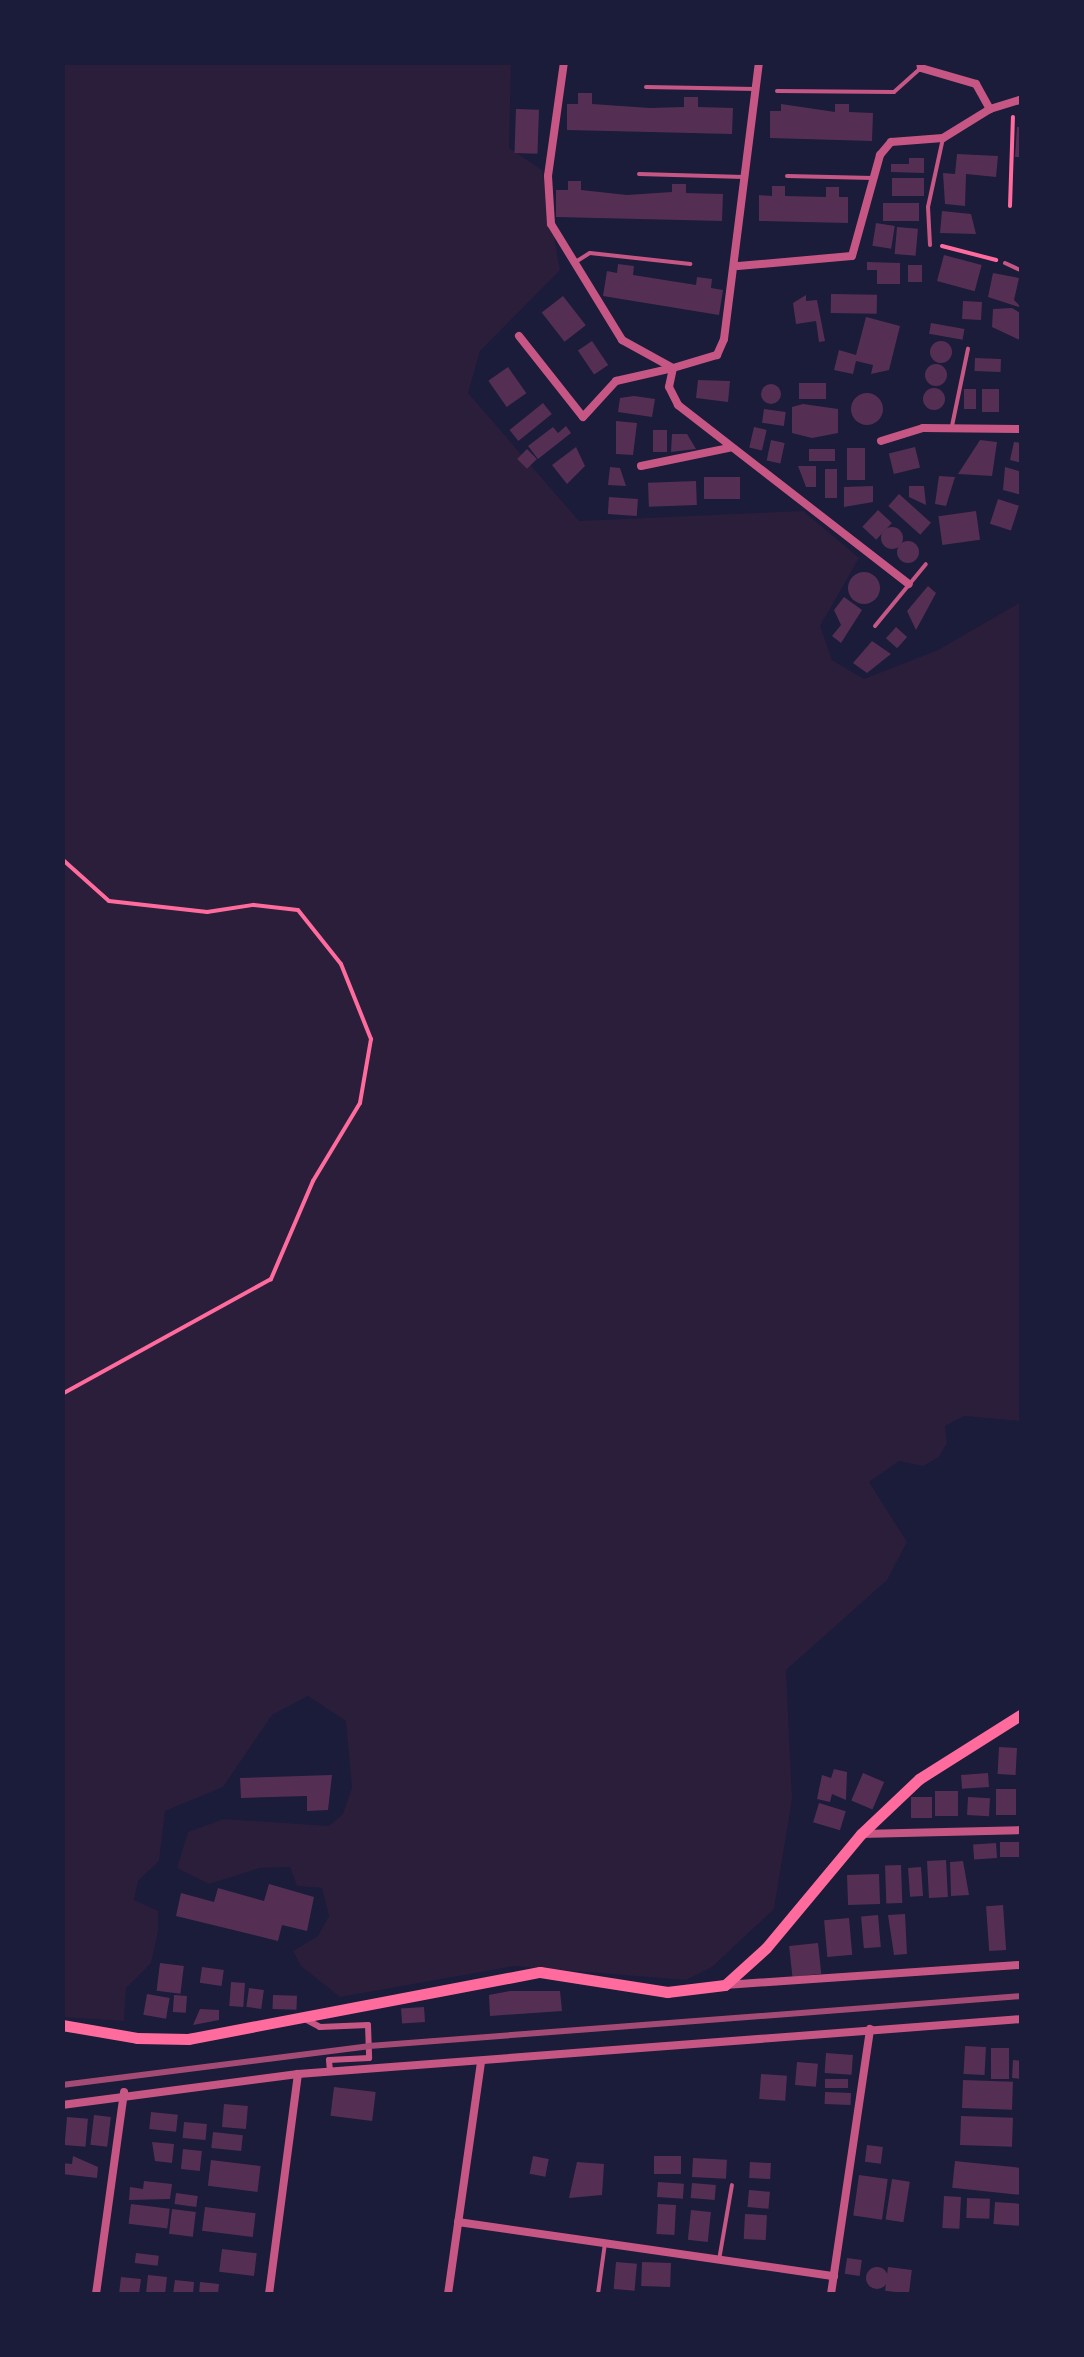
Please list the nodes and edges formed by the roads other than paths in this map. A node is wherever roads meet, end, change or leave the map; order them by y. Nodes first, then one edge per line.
1 (564, 62) edge
2 (759, 62) edge
3 (920, 66) edge
4 (646, 87) dead end
5 (756, 89) junction
6 (777, 91) dead end
7 (1018, 101) edge
8 (990, 109) junction
9 (943, 138) junction
10 (639, 174) dead end
11 (787, 176) dead end
12 (747, 177) junction
13 (875, 178) junction
14 (930, 246) road end
15 (574, 262) junction
16 (1005, 263) road end
17 (690, 264) dead end
18 (738, 266) junction
19 (1022, 271) edge
20 (519, 336) dead end
21 (968, 349) dead end
22 (672, 368) junction
23 (952, 426) junction
24 (1022, 429) edge
25 (881, 441) dead end
26 (729, 448) junction
27 (641, 466) dead end
28 (926, 564) dead end
29 (909, 584) junction
30 (875, 626) dead end
31 (1022, 1714) edge
32 (1022, 1830) edge
33 (861, 1834) junction
34 (1022, 1965) edge
35 (726, 1985) junction
36 (305, 2018) junction
37 (1022, 2019) edge
38 (62, 2025) edge
39 (870, 2029) junction
40 (482, 2063) junction
41 (330, 2072) junction
42 (298, 2074) junction
43 (124, 2092) junction
44 (62, 2104) edge
45 (732, 2185) dead end
46 (458, 2222) junction
47 (605, 2243) junction
48 (719, 2260) junction
49 (834, 2276) junction
50 (96, 2294) edge
51 (269, 2294) edge
52 (448, 2294) edge
53 (598, 2294) edge
54 (832, 2294) edge

1 - 15 street
2 - 5 street
3 - 6 lane
3 - 8 street
4 - 5 lane
5 - 12 street
7 - 8 street
8 - 9 street
9 - 13 street
9 - 14 lane
10 - 12 lane
11 - 13 lane
12 - 18 street
13 - 18 street
15 - 17 lane
15 - 22 street
16 - 19 lane
18 - 22 street
20 - 22 street
21 - 23 lane
22 - 26 street
23 - 24 street
23 - 25 street
26 - 27 street
26 - 29 street
28 - 29 lane
29 - 30 lane
31 - 33 main road
32 - 33 street
33 - 35 main road
34 - 35 street
35 - 36 main road
36 - 38 main road
36 - 41 street
37 - 39 street
39 - 40 street
39 - 49 street
40 - 41 street
40 - 46 street
41 - 42 street
42 - 43 street
42 - 51 street
43 - 44 street
43 - 50 street
45 - 48 lane
46 - 47 street
46 - 52 street
47 - 48 street
47 - 53 lane
48 - 49 street
49 - 54 street

